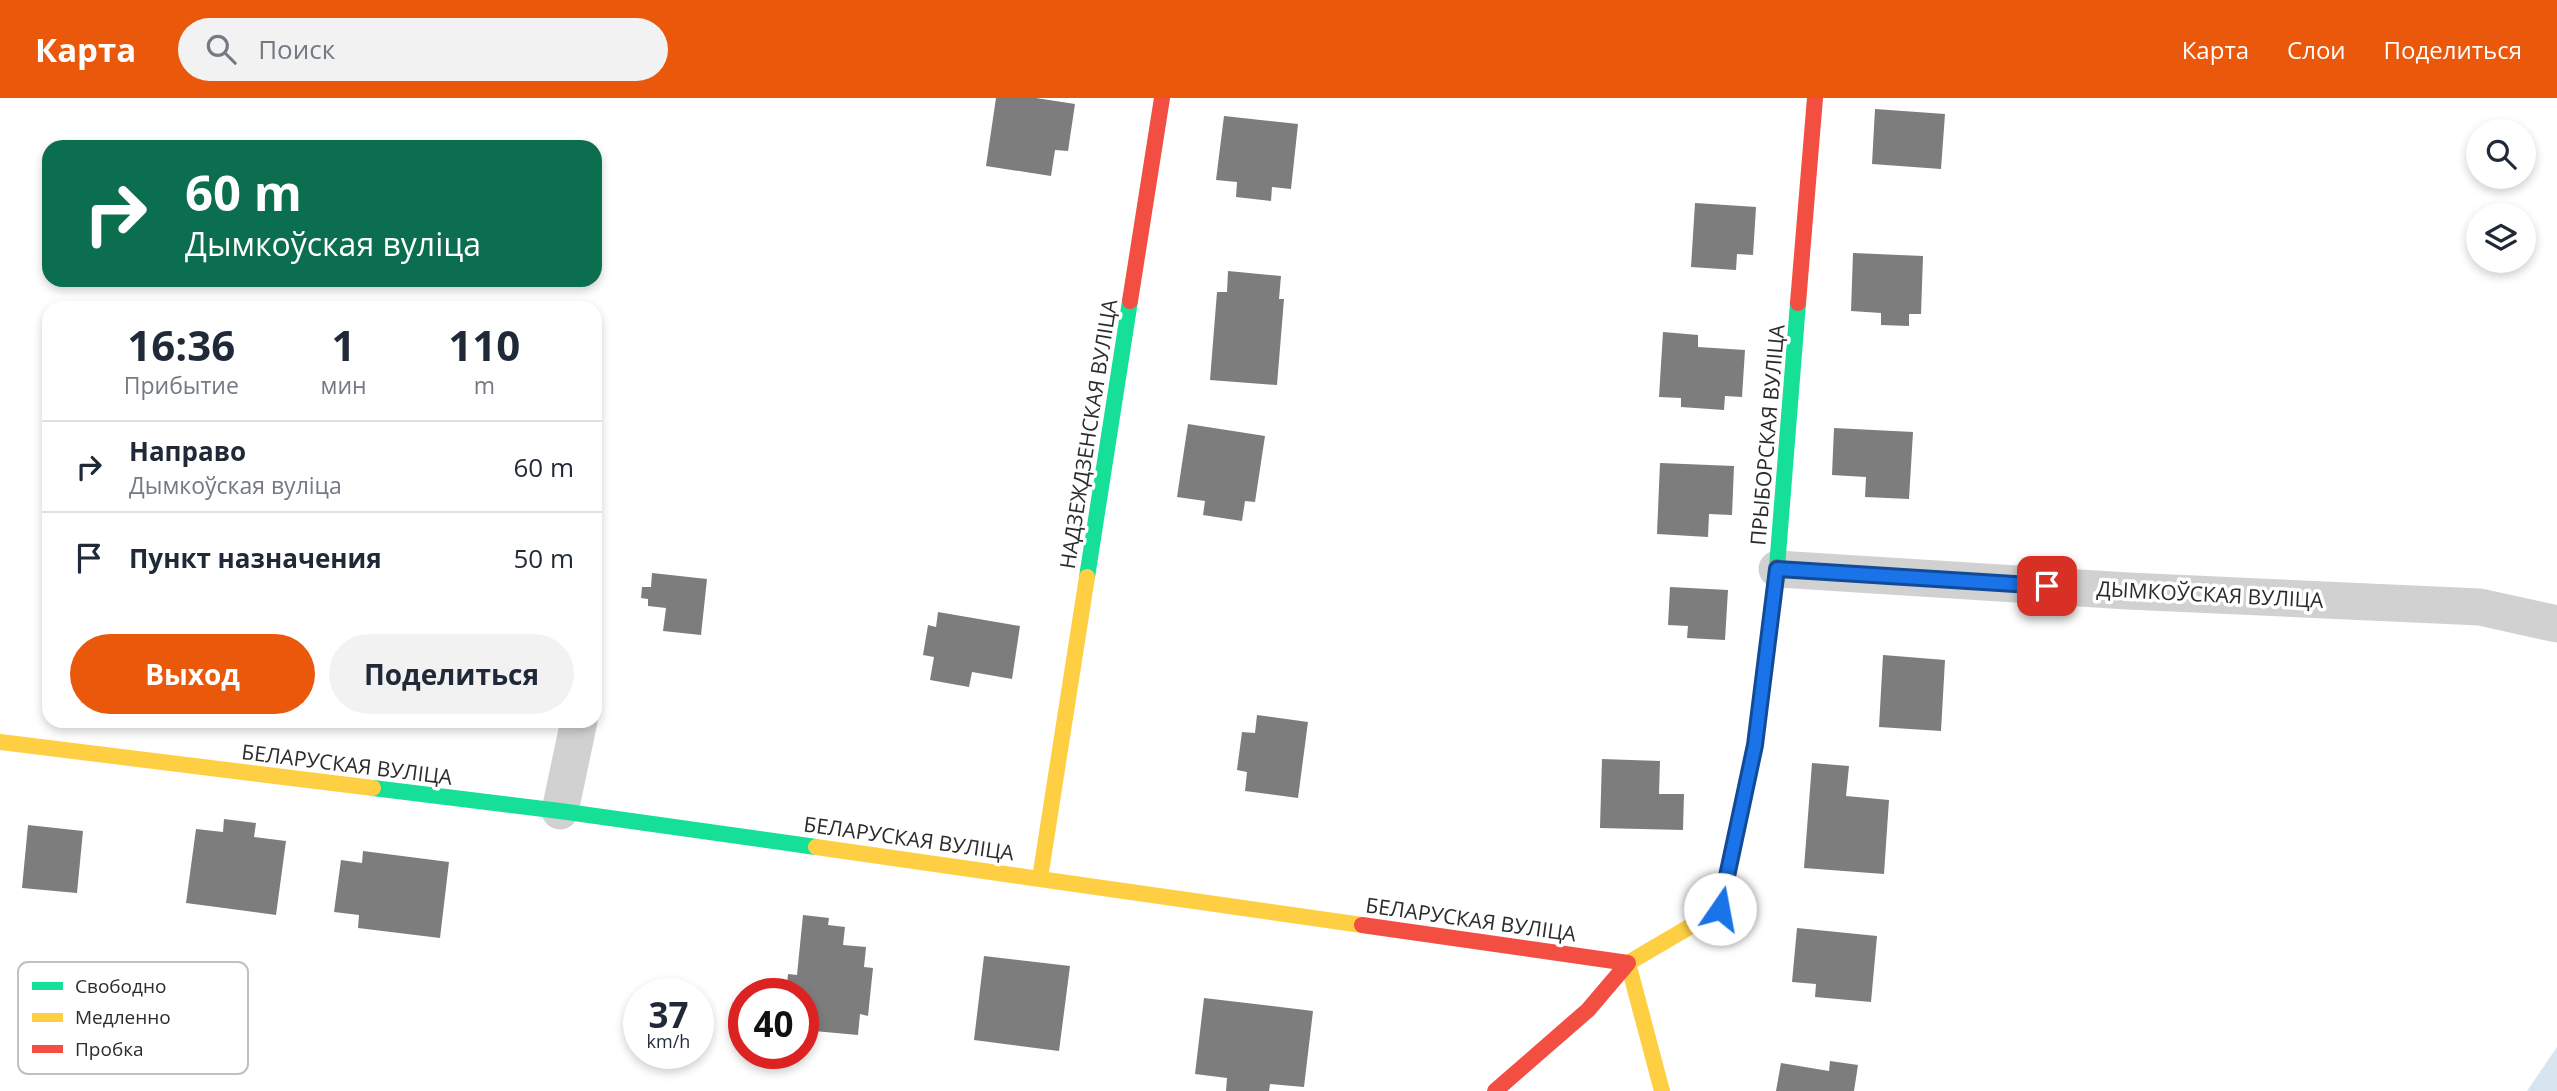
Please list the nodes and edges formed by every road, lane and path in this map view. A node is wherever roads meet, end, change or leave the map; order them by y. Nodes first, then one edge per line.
1 (1162, 98) edge
2 (1815, 98) edge
3 (1777, 569) junction
4 (2557, 624) edge
5 (578, 728) edge
6 (0, 742) edge
7 (564, 794) junction
8 (1040, 878) junction
9 (1628, 963) junction
10 (1495, 1091) edge
11 (1662, 1091) edge

1 - 8 street, НАДЗЕЖДЗЕНСКАЯ ВУЛІЦА
2 - 3 street, ПРЫБОРСКАЯ ВУЛІЦА
3 - 4 street, ДЫМКОЎСКАЯ ВУЛІЦА
3 - 9 street, ПРЫБОРСКАЯ ВУЛІЦА
5 - 7 street
6 - 7 street, БЕЛАРУСКАЯ ВУЛІЦА
7 - 8 street, БЕЛАРУСКАЯ ВУЛІЦА
8 - 9 street, БЕЛАРУСКАЯ ВУЛІЦА
9 - 10 street
9 - 11 street

